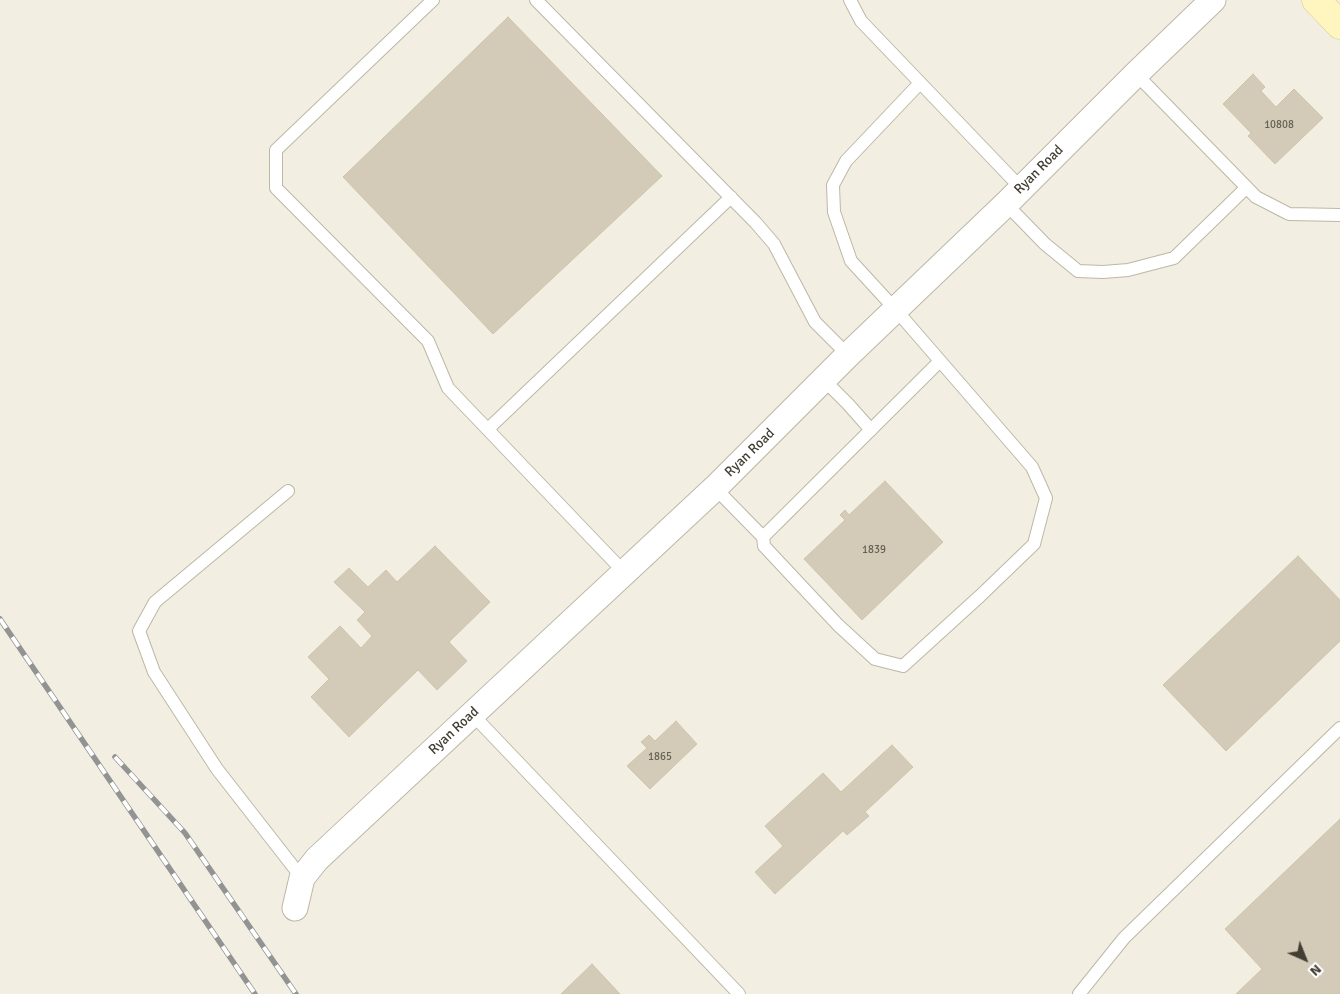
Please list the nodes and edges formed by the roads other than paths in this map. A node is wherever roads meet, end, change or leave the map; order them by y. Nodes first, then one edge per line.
1 (433, 0) edge
2 (536, 0) edge
3 (850, 0) edge
4 (1213, 0) edge
5 (1316, 0) edge
6 (1340, 25) edge
7 (1136, 74) junction
8 (920, 82) junction
9 (1246, 188) junction
10 (1014, 196) junction
11 (731, 197) junction
12 (1340, 215) edge
13 (896, 310) junction
14 (848, 355) junction
15 (940, 361) junction
16 (824, 380) junction
17 (488, 429) junction
18 (871, 430) junction
19 (714, 488) junction
20 (288, 491) dead end
21 (763, 537) junction
22 (624, 572) junction
23 (472, 714) junction
24 (1340, 728) edge
25 (302, 878) junction
26 (295, 908) dead end
27 (739, 994) edge
28 (1079, 994) edge

1 - 17 lane
2 - 11 lane
3 - 8 lane
4 - 7 street, Ryan Road
5 - 6 street
7 - 9 lane
7 - 10 street, Ryan Road
8 - 10 lane
8 - 13 lane
9 - 10 lane
9 - 12 lane
10 - 13 street, Ryan Road
11 - 14 lane
11 - 17 lane
13 - 14 street, Ryan Road
13 - 15 lane
14 - 16 street, Ryan Road
15 - 18 lane
15 - 21 lane
16 - 18 lane
16 - 19 street, Ryan Road
17 - 22 lane
18 - 21 lane
19 - 21 lane
19 - 22 street, Ryan Road
20 - 25 lane
22 - 23 street, Ryan Road
23 - 25 street, Ryan Road
23 - 27 lane
24 - 28 lane
25 - 26 street, Ryan Road

